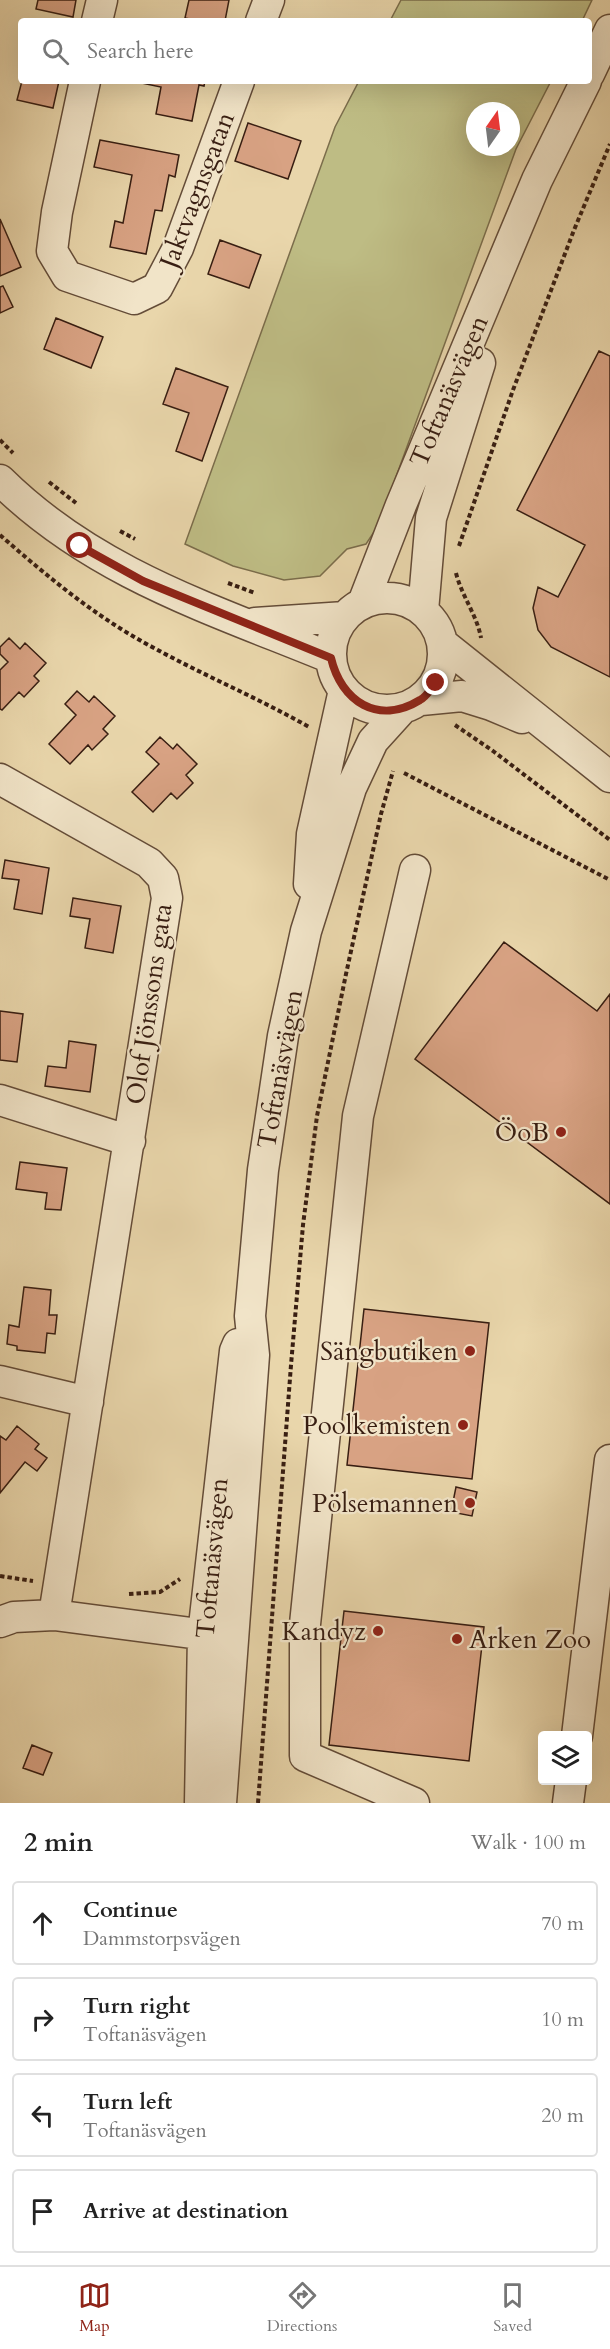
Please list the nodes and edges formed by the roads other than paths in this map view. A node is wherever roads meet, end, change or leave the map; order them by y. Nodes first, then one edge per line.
1 (102, 0) edge
2 (269, 0) edge
3 (99, 18) edge
4 (262, 18) edge
5 (610, 30) edge
6 (592, 68) edge
7 (84, 84) edge
8 (238, 84) edge
9 (585, 84) edge
10 (537, 180) junction
11 (9, 469) edge
12 (354, 610) junction
13 (423, 611) junction
14 (247, 623) junction
15 (443, 644) junction
16 (331, 658) junction
17 (344, 690) junction
18 (412, 704) junction
19 (554, 731) junction
20 (610, 777) edge
21 (0, 779) edge
22 (415, 870) dead end
23 (306, 931) junction
24 (0, 1100) edge
25 (130, 1141) junction
26 (249, 1316) junction
27 (0, 1381) edge
28 (88, 1402) junction
29 (610, 1461) edge
30 (54, 1615) junction
31 (0, 1622) edge
32 (203, 1635) junction
33 (234, 1637) junction
34 (578, 1731) edge
35 (570, 1785) edge
36 (200, 1803) edge
37 (221, 1803) edge
38 (414, 1803) edge
39 (568, 1803) edge

1 - 3 street
2 - 4 street
5 - 6 street
7 - 8 street, Jaktvagnsgatan
9 - 10 street, Toftanäsvägen
10 - 12 street, Toftanäsvägen
10 - 13 street, Toftanäsvägen
11 - 14 street
12 - 13 street
12 - 14 street
12 - 16 street, Toftanäsvägen
13 - 15 street
14 - 16 street
15 - 18 street, Toftanäsvägen
15 - 19 street
16 - 17 street
17 - 18 street
17 - 23 street, Toftanäsvägen
18 - 19 street
18 - 23 street, Toftanäsvägen
19 - 20 street
21 - 25 street, Olof Jönssons gata
22 - 38 street
23 - 26 street, Toftanäsvägen
24 - 25 street, Olof Jönssons gata
25 - 28 street, Olof Jönssons gata
26 - 32 street, Toftanäsvägen
26 - 33 street, Toftanäsvägen
27 - 28 street
28 - 30 street, Olof Jönssons gata
29 - 34 street
30 - 31 street
30 - 32 street
32 - 33 street
32 - 36 street, Toftanäsvägen
33 - 37 street, Toftanäsvägen
35 - 39 street

